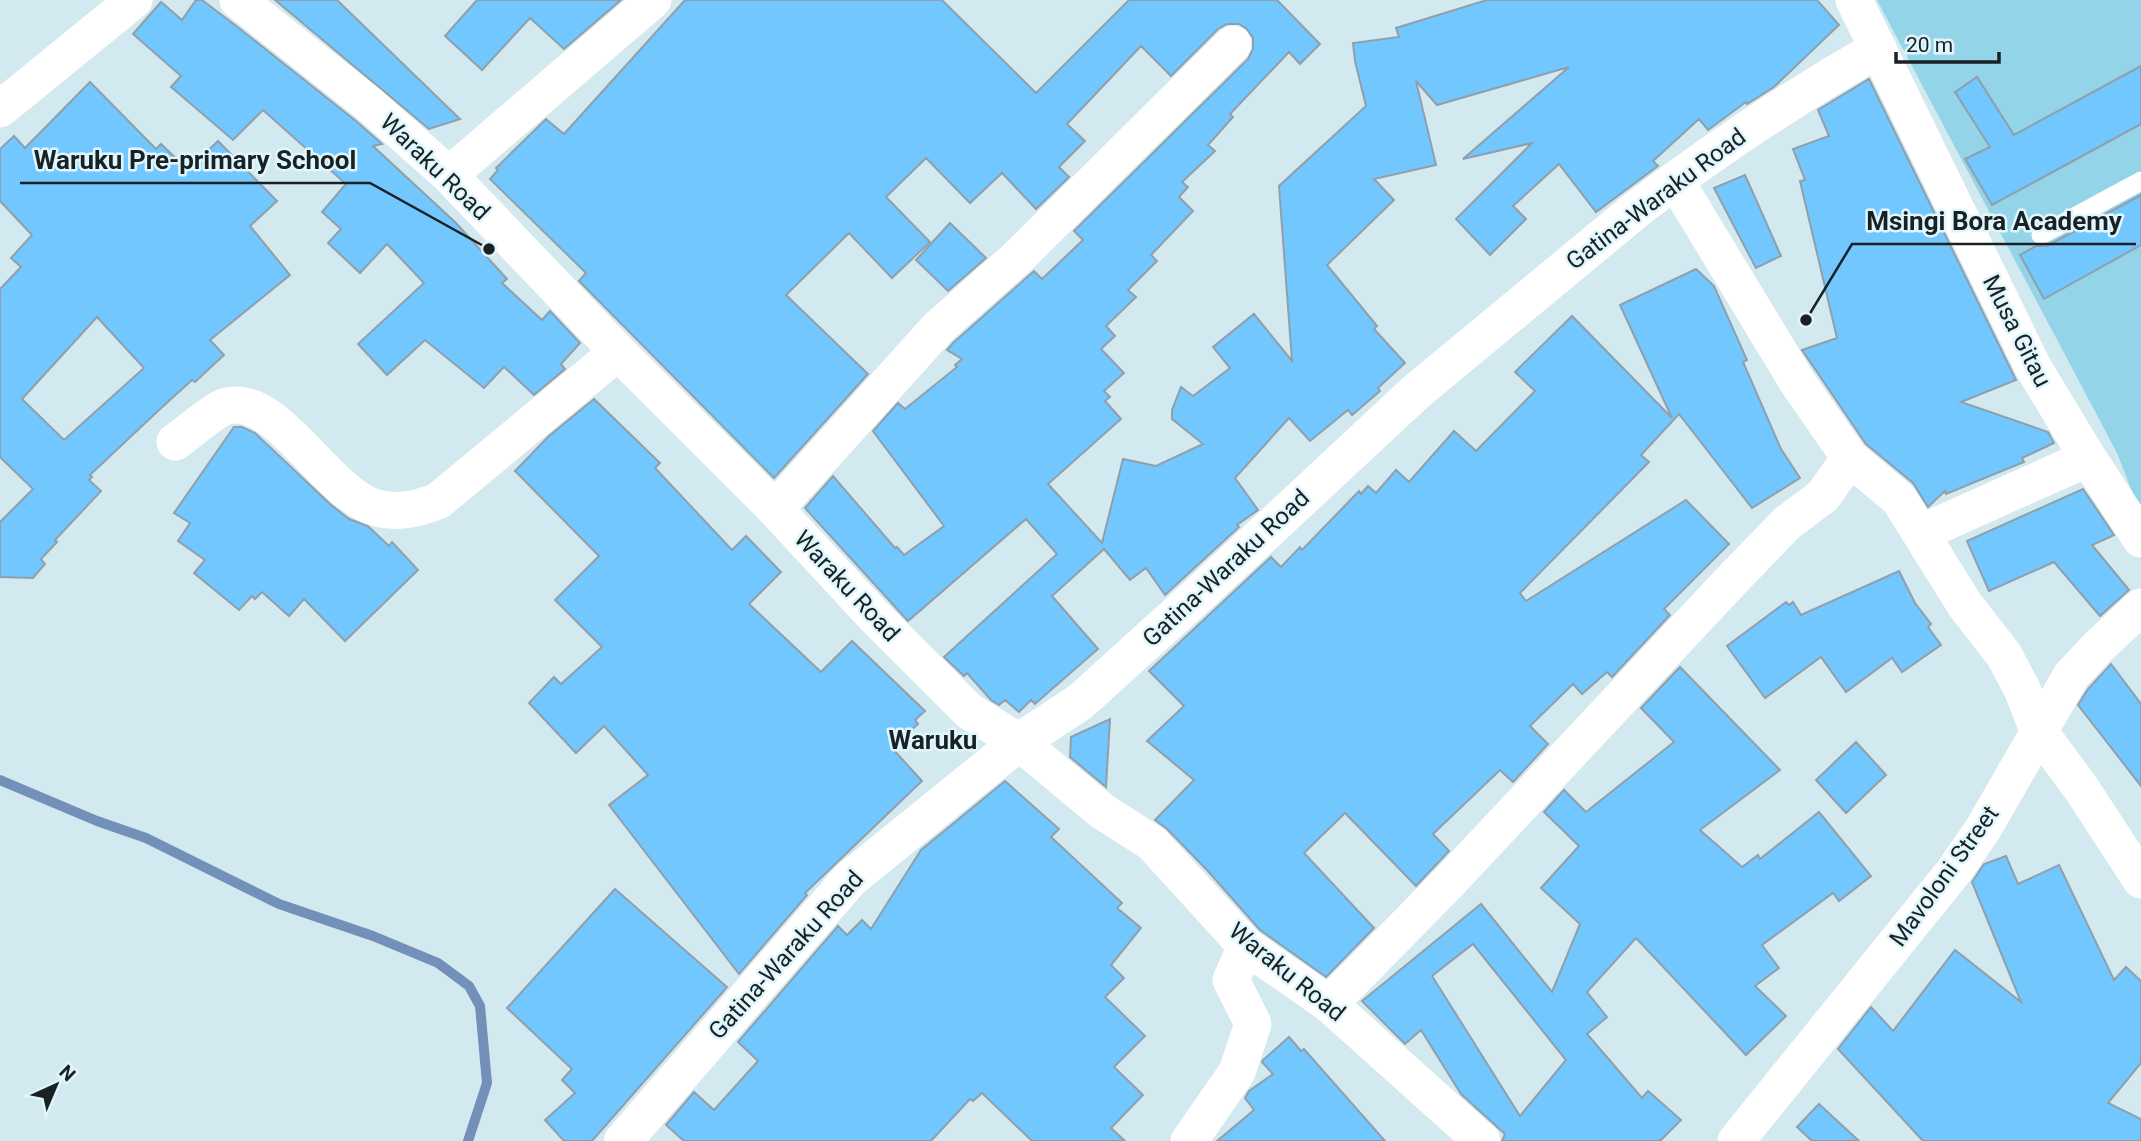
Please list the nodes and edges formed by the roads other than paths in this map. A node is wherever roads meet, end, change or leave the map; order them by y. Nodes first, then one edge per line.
1 (134, 0) edge
2 (238, 0) edge
3 (653, 0) edge
4 (1854, 0) edge
5 (1233, 44) dead end
6 (1878, 48) junction
7 (0, 109) edge
8 (449, 175) junction
9 (1675, 180) junction
10 (2141, 181) edge
11 (2041, 235) dead end
12 (618, 352) junction
13 (175, 442) dead end
14 (1850, 458) junction
15 (2088, 458) junction
16 (775, 509) junction
17 (1922, 533) junction
18 (2141, 539) edge
19 (2139, 614) edge
20 (2038, 730) junction
21 (1019, 742) junction
22 (2141, 880) edge
23 (1246, 946) junction
24 (1329, 1004) junction
25 (623, 1141) edge
26 (1189, 1141) edge
27 (1482, 1141) edge
28 (1736, 1141) edge

1 - 7 street
2 - 8 street, Waraku Road
3 - 8 street
4 - 6 street, Musa Gitau
5 - 16 street
6 - 9 street, Gatina-Waraku Road
6 - 15 street, Musa Gitau
8 - 12 street, Waraku Road
9 - 14 street
9 - 21 street, Gatina-Waraku Road
10 - 11 lane
12 - 13 street
12 - 16 street, Waraku Road
14 - 17 street
14 - 24 street
15 - 17 street
15 - 18 street, Musa Gitau
16 - 21 street, Waraku Road
17 - 20 street
19 - 20 street, Mavoloni Street
20 - 22 street
20 - 28 street, Mavoloni Street
21 - 23 street, Waraku Road
21 - 25 street, Gatina-Waraku Road
23 - 24 street, Waraku Road
23 - 26 street
24 - 27 street, Waraku Road

